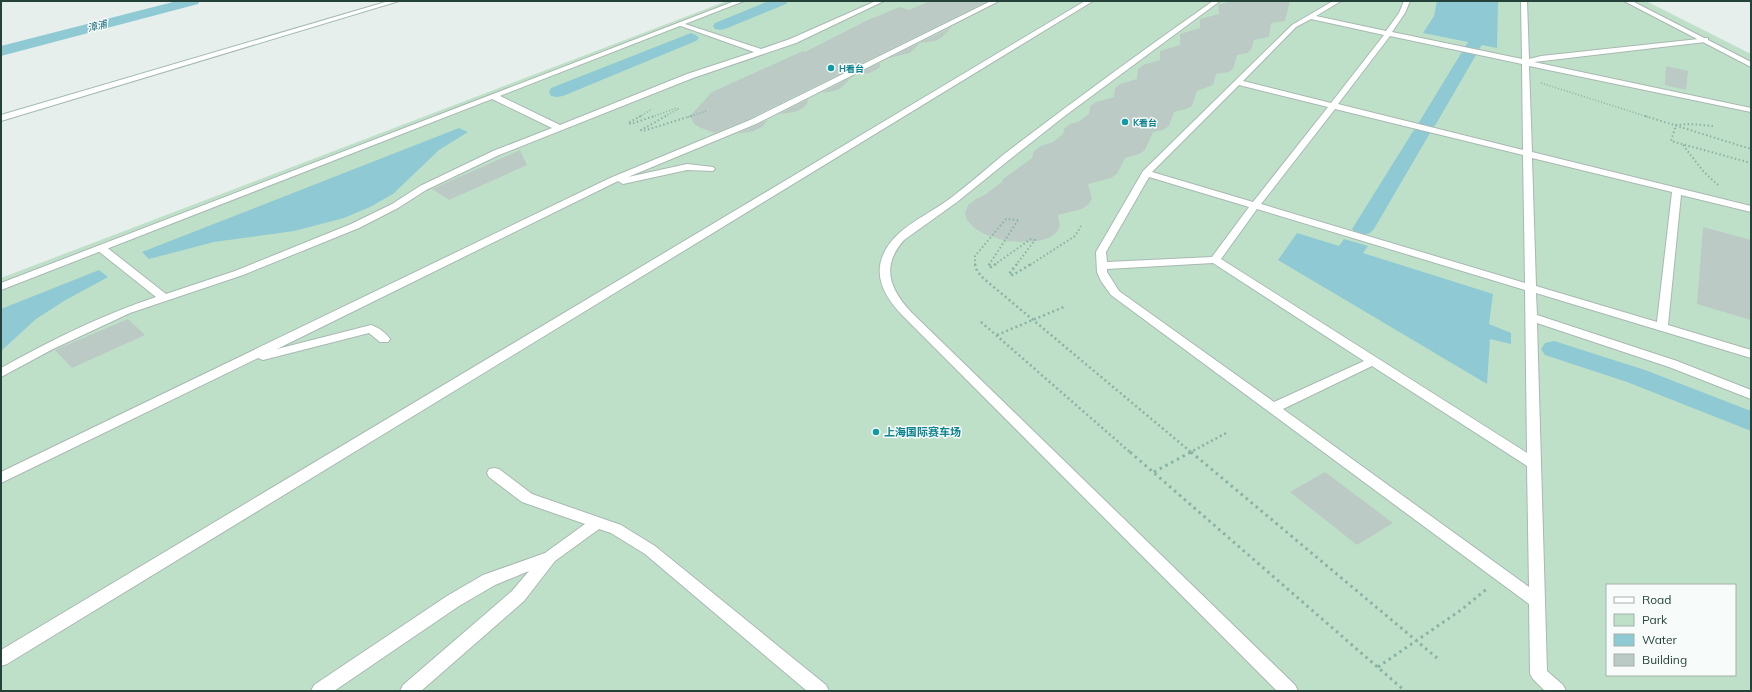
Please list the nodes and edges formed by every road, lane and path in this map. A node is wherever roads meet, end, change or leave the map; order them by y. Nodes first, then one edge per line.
1 (396, 1) edge
2 (741, 1) edge
3 (881, 1) edge
4 (996, 1) edge
5 (1090, 1) edge
6 (1217, 1) edge
7 (1338, 1) edge
8 (1407, 1) edge
9 (1524, 1) edge
10 (1627, 1) edge
11 (1309, 17) junction
12 (680, 24) junction
13 (1387, 34) junction
14 (1705, 40) junction
15 (1524, 50) junction
16 (762, 52) junction
17 (1540, 58) junction
18 (1524, 62) junction
19 (1751, 65) edge
20 (145, 76) junction
21 (1525, 78) junction
22 (1237, 82) junction
23 (494, 97) junction
24 (1332, 106) junction
25 (653, 108) dead end
26 (1751, 110) edge
27 (1, 111) edge
28 (706, 111) dead end
29 (1, 118) edge
30 (1676, 126) junction
31 (1714, 126) dead end
32 (560, 128) junction
33 (1683, 144) junction
34 (1751, 149) edge
35 (1527, 154) junction
36 (1751, 163) edge
37 (710, 169) dead end
38 (1146, 173) junction
39 (600, 186) junction
40 (1677, 190) junction
41 (1255, 206) junction
42 (1747, 208) edge
43 (1081, 226) dead end
44 (101, 248) junction
45 (1215, 260) junction
46 (1101, 266) junction
47 (1, 287) edge
48 (1530, 287) junction
49 (164, 298) junction
50 (1066, 306) dead end
51 (1531, 317) junction
52 (1032, 320) junction
53 (981, 322) dead end
54 (1662, 327) junction
55 (997, 335) junction
56 (384, 339) dead end
57 (1751, 354) edge
58 (1373, 361) junction
59 (239, 362) junction
60 (1, 373) edge
61 (1751, 395) edge
62 (1273, 408) junction
63 (1228, 432) dead end
64 (1191, 452) junction
65 (1534, 464) junction
66 (1154, 472) junction
67 (494, 473) dead end
68 (1, 478) edge
69 (597, 523) junction
70 (550, 557) junction
71 (1503, 576) junction
72 (1537, 601) junction
73 (1416, 640) junction
74 (1437, 658) dead end
75 (1, 659) edge
76 (1378, 668) junction
77 (320, 691) edge
78 (409, 691) edge
79 (820, 691) edge
80 (1289, 691) edge
81 (1405, 691) edge
82 (1557, 691) edge

1 - 20 street
2 - 12 street
3 - 16 street
4 - 39 street
5 - 75 street
6 - 80 street
7 - 11 street
8 - 13 street
9 - 15 street
10 - 14 street
11 - 13 street
11 - 22 street
12 - 16 street
12 - 23 street
13 - 18 street
13 - 24 street
14 - 17 street
14 - 19 street
15 - 17 street
15 - 18 street
16 - 32 street
17 - 18 street
18 - 21 street
18 - 26 street
20 - 27 street
20 - 29 street
21 - 30 path
21 - 35 street
22 - 24 street
22 - 38 street
23 - 32 street
23 - 44 street
24 - 35 street
24 - 41 street
25 - 28 path
30 - 31 path
30 - 33 path
30 - 34 path
32 - 49 street
33 - 36 path
33 - 42 path
35 - 40 street
35 - 48 street
37 - 39 street
38 - 41 street
38 - 46 street
39 - 59 street
40 - 42 street
40 - 54 street
41 - 45 street
41 - 48 street
43 - 52 path
44 - 47 street
44 - 49 street
45 - 46 street
45 - 58 street
46 - 62 street
48 - 51 street
48 - 54 street
49 - 60 street
50 - 52 path
51 - 61 street
51 - 65 street
52 - 55 path
52 - 64 path
53 - 55 path
54 - 57 street
55 - 66 path
56 - 59 street
58 - 62 street
58 - 65 street
59 - 68 street
62 - 71 street
63 - 64 path
64 - 66 path
64 - 73 path
65 - 72 street
66 - 76 path
67 - 69 street
69 - 70 street
69 - 79 street
70 - 77 street
70 - 78 street
71 - 72 street
71 - 73 path
72 - 82 street
73 - 74 path
73 - 76 path
76 - 81 path

